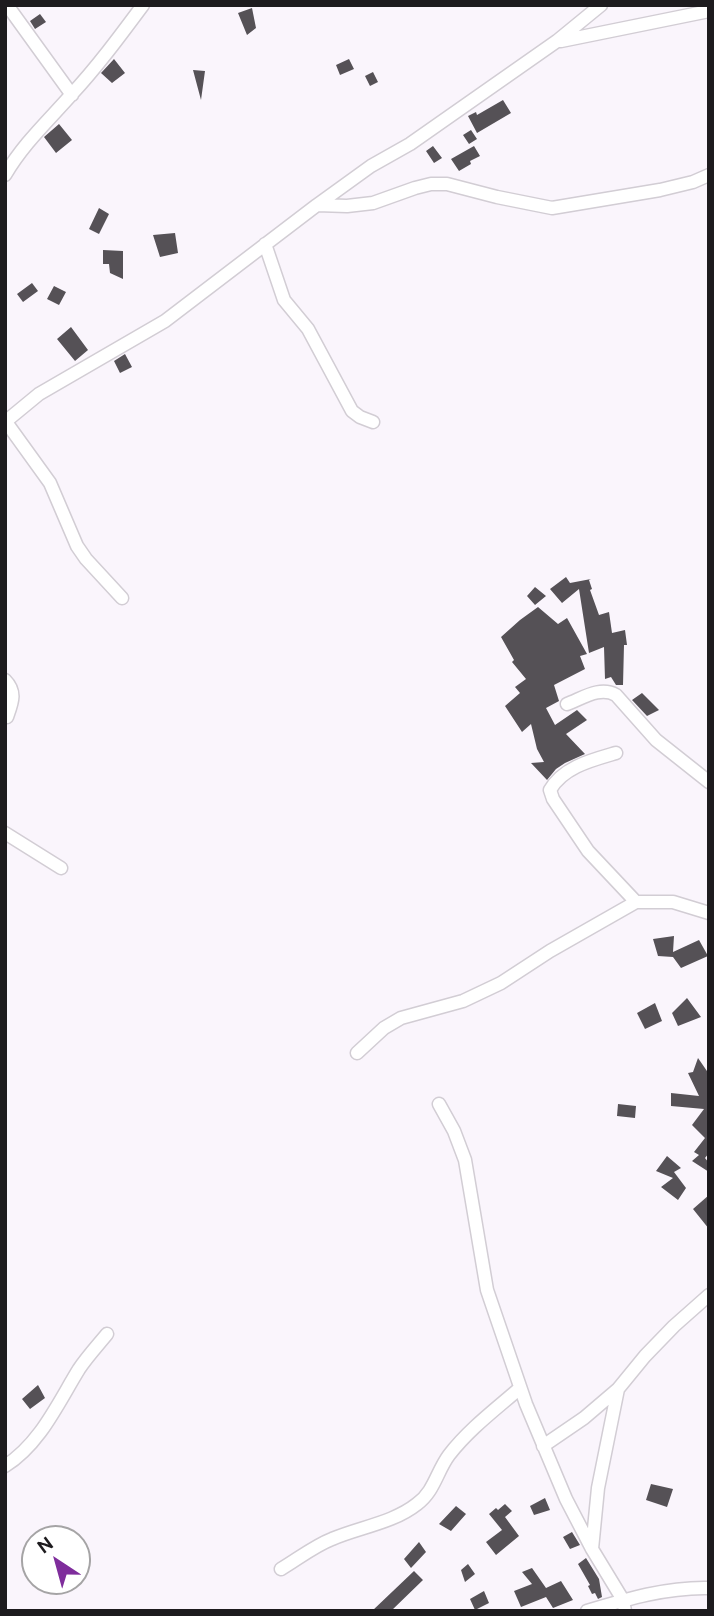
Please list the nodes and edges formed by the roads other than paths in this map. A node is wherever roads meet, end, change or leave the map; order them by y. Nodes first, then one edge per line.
1 (7, 5) edge
2 (143, 5) edge
3 (601, 5) edge
4 (586, 10) edge
5 (709, 11) edge
6 (557, 41) junction
7 (72, 95) junction
8 (709, 174) edge
9 (5, 175) edge
10 (317, 205) junction
11 (265, 244) junction
12 (6, 422) edge
13 (373, 422) dead end
14 (122, 598) dead end
15 (5, 680) edge
16 (567, 704) dead end
17 (7, 717) edge
18 (616, 753) dead end
19 (709, 782) edge
20 (5, 833) edge
21 (61, 868) dead end
22 (636, 902) junction
23 (709, 913) edge
24 (357, 1053) dead end
25 (439, 1104) dead end
26 (709, 1295) edge
27 (107, 1334) dead end
28 (520, 1388) junction
29 (618, 1389) junction
30 (543, 1446) junction
31 (5, 1466) edge
32 (592, 1549) junction
33 (281, 1569) dead end
34 (709, 1588) edge
35 (624, 1605) edge
36 (587, 1611) edge

1 - 7 street
2 - 7 street
3 - 4 street
4 - 6 street
5 - 6 street
6 - 10 street
7 - 9 street
8 - 10 street
10 - 11 street
11 - 12 street
11 - 13 street
12 - 14 street
15 - 17 street
16 - 19 street
18 - 22 street
20 - 21 street
22 - 23 street
22 - 24 street
25 - 28 street
26 - 29 street
27 - 31 street
28 - 30 street
28 - 33 street
29 - 30 street
29 - 32 street
30 - 32 street
32 - 35 street
34 - 35 street
35 - 36 street

